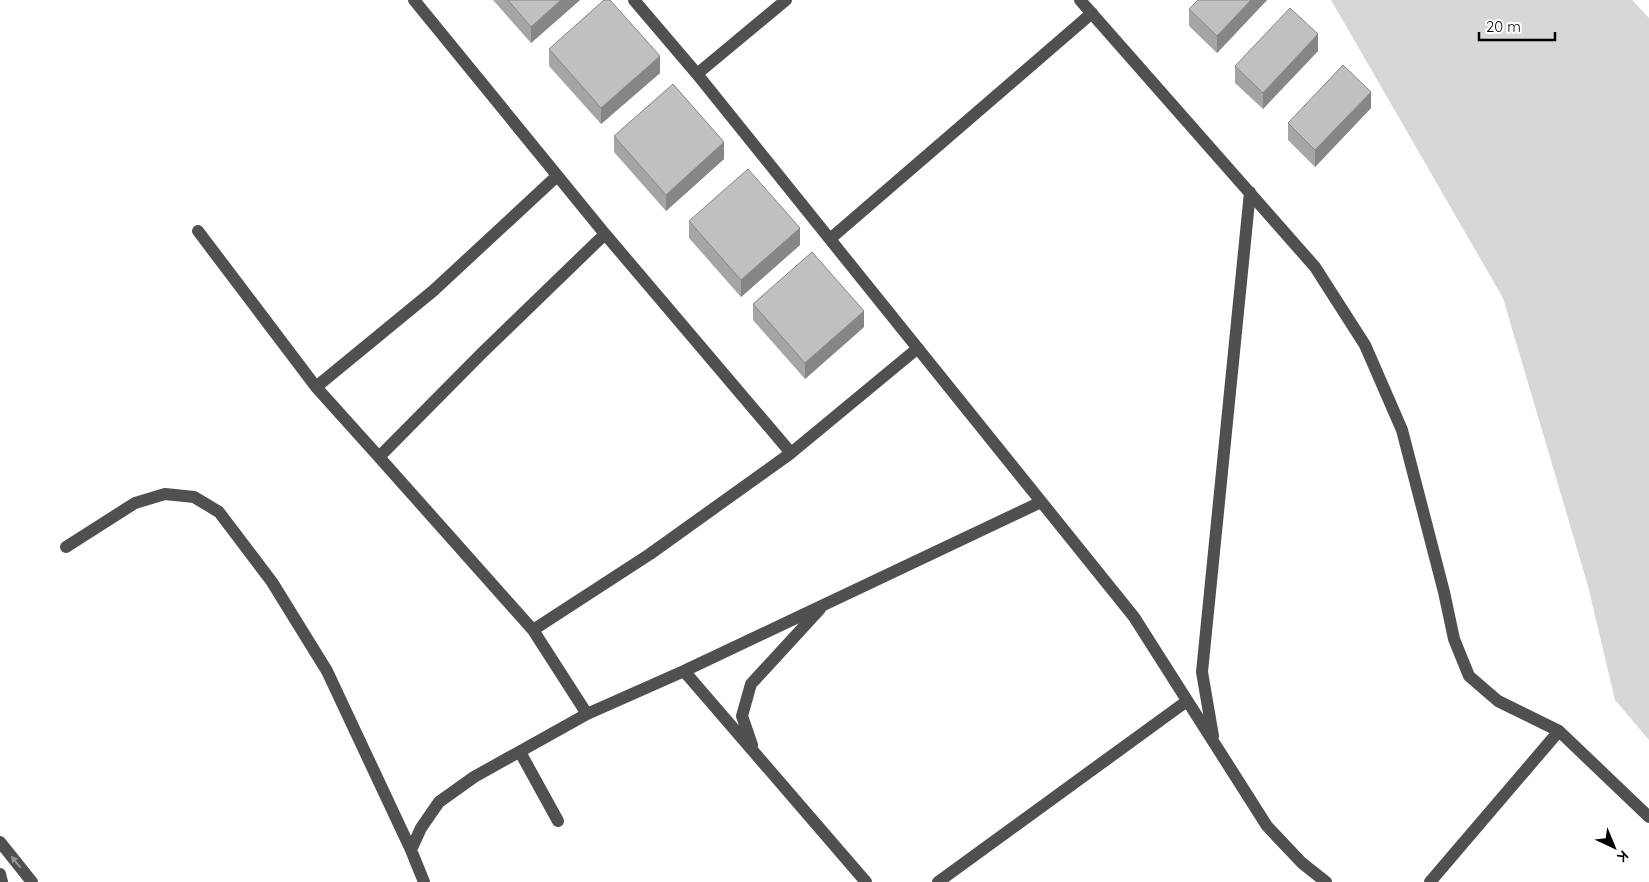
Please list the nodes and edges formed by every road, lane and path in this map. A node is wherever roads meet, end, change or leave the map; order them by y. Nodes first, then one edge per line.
1 (414, 0) edge
2 (634, 0) edge
3 (786, 0) edge
4 (1080, 0) edge
5 (1092, 13) junction
6 (698, 74) junction
7 (557, 176) junction
8 (1250, 192) junction
9 (198, 231) dead end
10 (604, 234) junction
11 (830, 238) junction
12 (918, 348) junction
13 (316, 387) junction
14 (791, 453) junction
15 (379, 457) junction
16 (1042, 502) junction
17 (66, 547) dead end
18 (824, 605) junction
19 (533, 630) junction
20 (684, 671) junction
21 (1187, 701) junction
22 (587, 714) junction
23 (1559, 731) junction
24 (1214, 743) junction
25 (520, 752) junction
26 (754, 752) junction
27 (1649, 818) edge
28 (558, 821) dead end
29 (0, 842) edge
30 (411, 850) junction
31 (0, 874) edge
32 (2, 882) edge
33 (32, 882) edge
34 (424, 882) edge
35 (866, 882) edge
36 (938, 882) edge
37 (1326, 882) edge
38 (1430, 882) edge

1 - 7 street
2 - 6 street
3 - 6 street
4 - 5 street
5 - 8 street
5 - 11 street
6 - 11 street
7 - 10 street
7 - 13 street
8 - 23 street
8 - 24 street
9 - 13 street
10 - 14 street
10 - 15 street
11 - 12 street
12 - 14 street
12 - 16 street
13 - 15 street
14 - 19 street
15 - 19 street
16 - 18 street
16 - 21 street
17 - 30 street
18 - 20 street
18 - 26 street
19 - 22 street
20 - 22 street
20 - 26 street
21 - 24 street
21 - 36 street
22 - 25 street
23 - 27 street
23 - 38 street
24 - 37 street
25 - 28 street
25 - 30 street
26 - 35 street
33 -> 29 street
30 - 34 street
31 - 32 street

